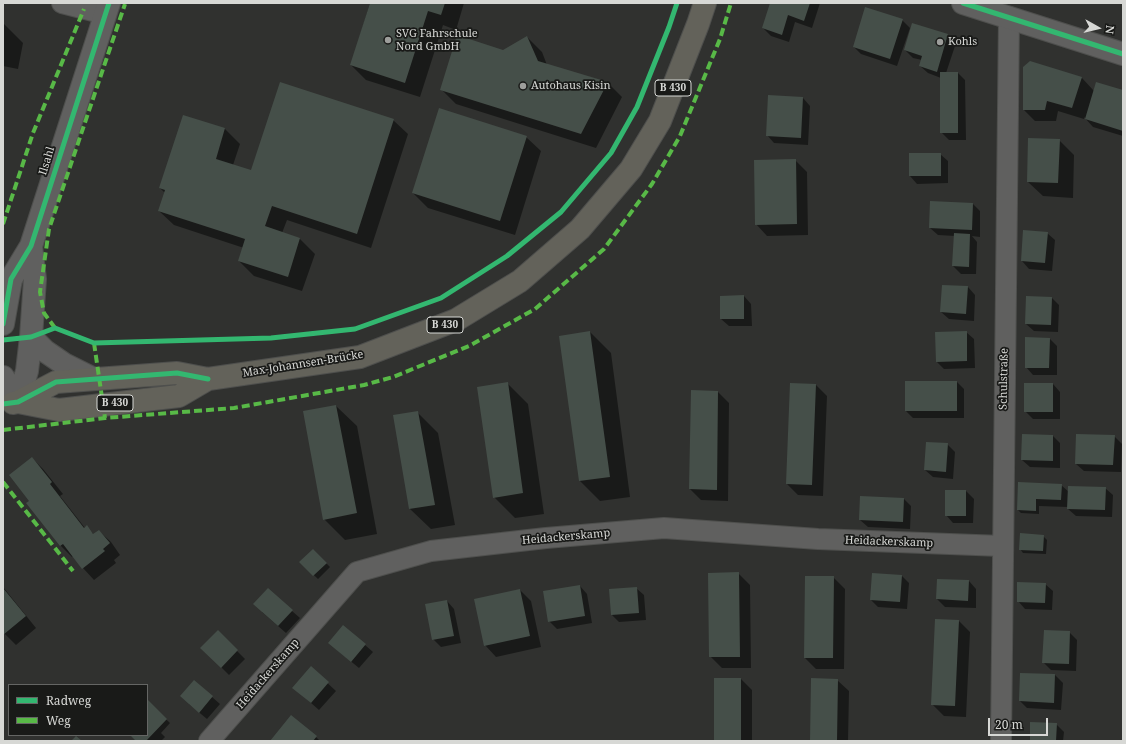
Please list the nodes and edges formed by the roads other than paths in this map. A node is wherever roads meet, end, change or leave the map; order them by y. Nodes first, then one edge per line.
1 (62, 3) edge
2 (705, 3) edge
3 (963, 3) edge
4 (107, 9) edge
5 (1009, 17) junction
6 (1123, 54) edge
7 (31, 246) junction
8 (3, 324) edge
9 (31, 338) junction
10 (3, 377) edge
11 (94, 379) junction
12 (208, 379) junction
13 (11, 403) edge
14 (1002, 546) junction
15 (209, 741) edge
16 (1001, 741) edge

1 - 4 street
2 - 12 main road, Max-Johannsen-Brücke / B 430
3 - 5 main road
4 - 7 main road, Ilsahl
5 - 6 main road
5 - 14 street, Schulstraße
7 - 8 main road, Ilsahl
7 - 9 main road, Ilsahl
9 - 11 main road
9 - 13 main road, Ilsahl
10 - 13 main road
11 - 12 main road, Max-Johannsen-Brücke / B 430
11 - 13 main road, Max-Johannsen-Brücke / B 430
12 - 13 main road, Max-Johannsen-Brücke / B 430
14 - 15 street, Heidackerskamp
14 - 16 street, Schulstraße

